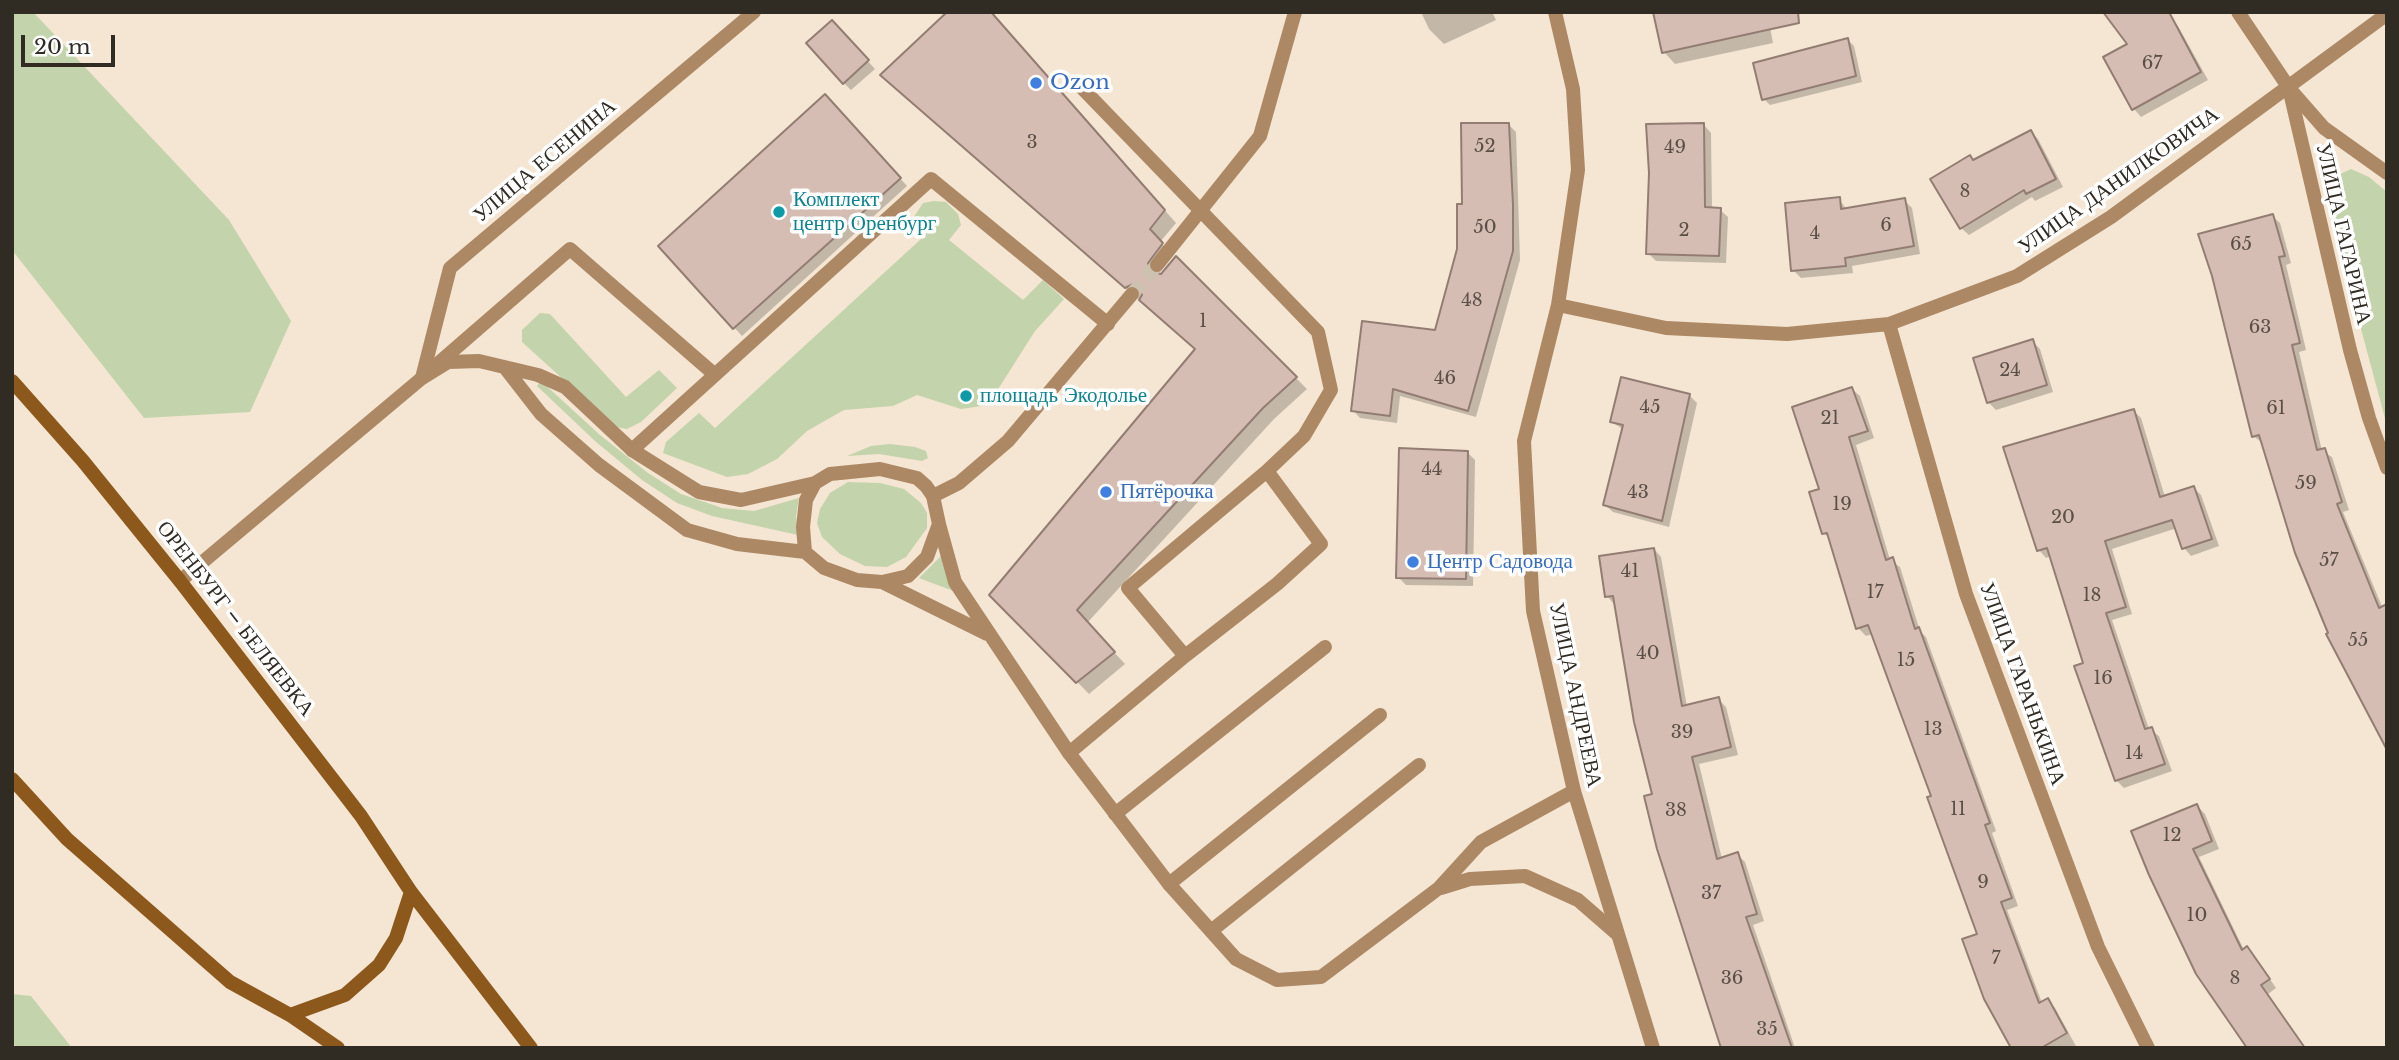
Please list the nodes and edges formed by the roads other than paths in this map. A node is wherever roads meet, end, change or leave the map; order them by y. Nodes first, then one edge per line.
1 (754, 12) edge
2 (1295, 12) edge
3 (1555, 12) edge
4 (2238, 12) edge
5 (2387, 14) edge
6 (1082, 88) dead end
7 (2289, 88) junction
8 (2387, 173) edge
9 (1201, 211) junction
10 (1157, 265) tunnel mouth
11 (1132, 294) tunnel mouth
12 (1558, 304) junction
13 (1108, 324) junction
14 (1889, 324) junction
15 (506, 369) junction
16 (714, 373) junction
17 (422, 378) junction
18 (12, 381) edge
19 (632, 450) junction
20 (2387, 468) edge
21 (1267, 471) junction
22 (815, 483) junction
23 (933, 496) junction
24 (939, 524) junction
25 (805, 552) junction
26 (180, 581) junction
27 (882, 582) junction
28 (989, 634) junction
29 (1325, 647) dead end
30 (1185, 656) junction
31 (1380, 715) dead end
32 (1069, 753) junction
33 (1419, 765) dead end
34 (12, 779) edge
35 (1574, 791) junction
36 (1115, 814) junction
37 (1169, 884) junction
38 (1439, 888) junction
39 (411, 892) junction
40 (1211, 931) junction
41 (1616, 933) junction
42 (290, 1016) junction
43 (338, 1048) edge
44 (530, 1048) edge
45 (1653, 1048) edge
46 (2148, 1048) edge

1 - 17 street, УЛИЦА ЕСЕНИНА
2 - 9 street
3 - 12 street, УЛИЦА АНДРЕЕВА
4 - 7 street, УЛИЦА ГАГАРИНА
5 - 7 street, УЛИЦА ДАНИЛКОВИЧА
6 - 9 street
7 - 8 street, УЛИЦА ГАГАРИНА
7 - 14 street, УЛИЦА ДАНИЛКОВИЧА
7 - 20 street, УЛИЦА ГАГАРИНА
9 - 10 street
9 - 21 street
11 - 13 street
12 - 14 street, УЛИЦА ДАНИЛКОВИЧА
12 - 35 street, УЛИЦА АНДРЕЕВА
13 - 16 street
13 - 23 street
14 - 46 street, УЛИЦА ГАРАНЬКИНА
15 - 17 street
15 - 19 street
15 - 25 street
16 - 17 street
16 - 19 street
17 - 26 street
18 - 26 main road, ОРЕНБУРГ – БЕЛЯЕВКА
19 - 22 street
21 - 30 street
21 - 30 street
22 - 23 street
22 - 25 street
23 - 24 street
24 - 27 street
24 - 28 street
25 - 27 street
26 - 39 main road, ОРЕНБУРГ – БЕЛЯЕВКА
27 - 28 street
28 - 32 street
29 - 36 street
30 - 32 street
31 - 37 street
32 - 36 street
33 - 40 street
34 - 42 main road
35 - 38 street
35 - 41 street, УЛИЦА АНДРЕЕВА
36 - 37 street
37 - 40 street
38 - 40 street
38 - 41 street
39 - 42 main road
39 - 44 main road, ОРЕНБУРГ – БЕЛЯЕВКА
41 - 45 street, УЛИЦА АНДРЕЕВА
42 - 43 main road

